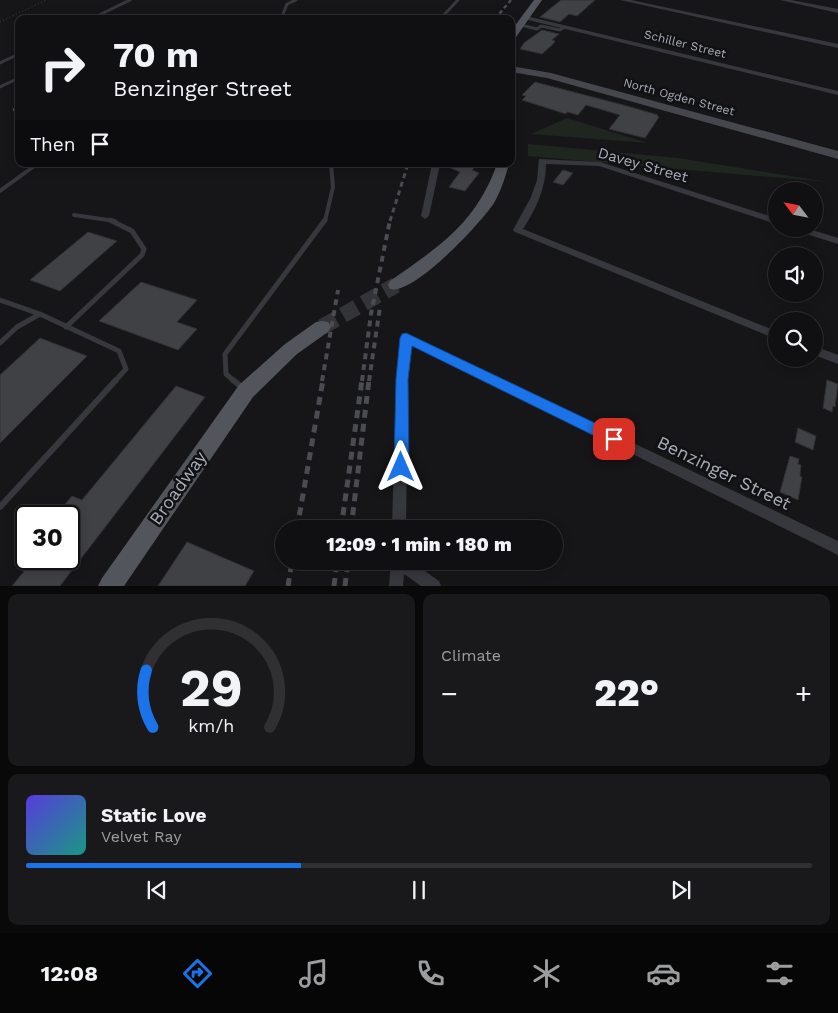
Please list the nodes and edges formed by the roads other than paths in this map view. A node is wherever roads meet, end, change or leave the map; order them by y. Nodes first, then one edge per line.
1 (130, 0) edge
2 (296, 0) edge
3 (458, 0) edge
4 (538, 0) edge
5 (623, 0) edge
6 (783, 0) edge
7 (838, 11) edge
8 (99, 15) edge
9 (283, 15) edge
10 (444, 15) edge
11 (523, 22) junction
12 (515, 33) edge
13 (838, 46) edge
14 (15, 56) edge
15 (0, 63) edge
16 (515, 70) edge
17 (15, 80) edge
18 (0, 87) edge
19 (838, 93) edge
20 (838, 155) edge
21 (33, 167) edge
22 (331, 167) edge
23 (435, 167) edge
24 (502, 167) edge
25 (0, 191) edge
26 (74, 216) dead end
27 (425, 216) dead end
28 (768, 218) edge
29 (823, 236) edge
30 (838, 241) edge
31 (396, 285) tunnel mouth
32 (0, 300) edge
33 (40, 314) junction
34 (66, 327) junction
35 (322, 327) tunnel mouth
36 (768, 332) edge
37 (0, 343) edge
38 (823, 354) edge
39 (838, 360) edge
40 (246, 390) junction
41 (0, 506) edge
42 (399, 520) edge
43 (838, 548) edge
44 (397, 570) edge
45 (411, 570) edge
46 (110, 586) edge
47 (396, 586) edge
48 (434, 586) edge

1 - 8 lane
2 - 9 lane
3 - 10 lane
4 - 11 main road
5 - 13 street
6 - 7 street
11 - 12 main road
11 - 19 street, Schiller Street
14 - 15 lane
16 - 20 street, North Ogden Street
17 - 18 lane
21 - 25 lane
22 - 40 lane
23 - 27 street
24 - 31 main road
26 - 34 lane
28 - 36 street, Davey Street
29 - 30 street
32 - 33 lane
33 - 34 lane
33 - 37 lane
34 - 41 lane
35 - 40 main road, Broadway
38 - 39 street
40 - 46 main road, Broadway
42 - 43 street, Benzinger Street
44 - 47 street
45 - 48 street

